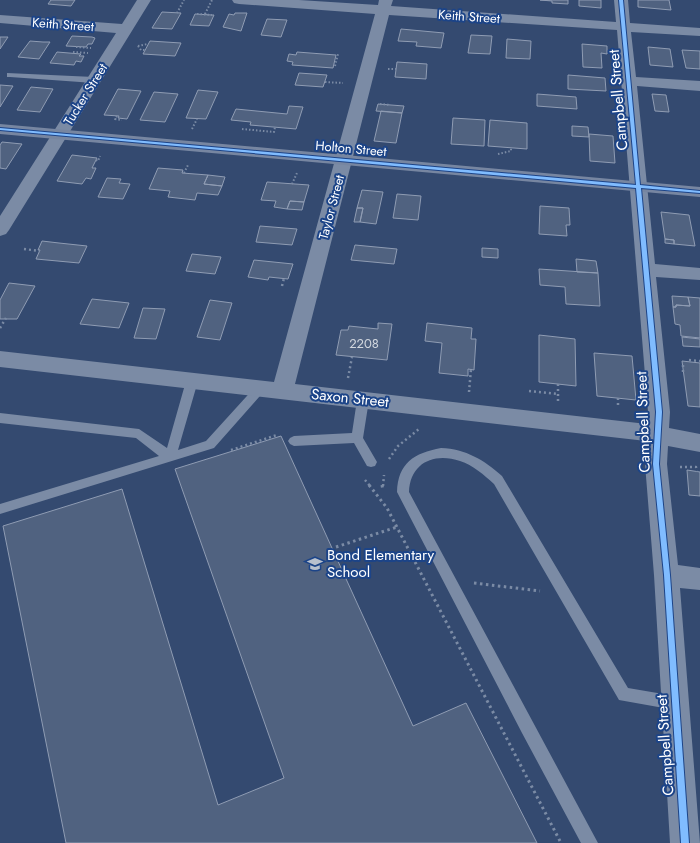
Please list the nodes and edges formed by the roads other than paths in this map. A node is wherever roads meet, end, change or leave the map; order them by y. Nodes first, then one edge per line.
1 (144, 0) edge
2 (239, 0) edge
3 (621, 0) edge
4 (384, 5) edge
5 (0, 19) edge
6 (624, 27) junction
7 (126, 29) junction
8 (700, 32) edge
9 (10, 74) dead end
10 (94, 80) junction
11 (629, 81) junction
12 (700, 86) edge
13 (0, 129) edge
14 (60, 134) junction
15 (344, 159) junction
16 (638, 186) junction
17 (700, 192) edge
18 (0, 230) edge
19 (645, 270) junction
20 (700, 274) edge
21 (0, 359) edge
22 (192, 381) junction
23 (261, 388) junction
24 (282, 391) junction
25 (363, 400) junction
26 (0, 418) edge
27 (658, 435) junction
28 (357, 438) junction
29 (294, 441) dead end
30 (700, 443) edge
31 (170, 457) junction
32 (371, 462) dead end
33 (0, 509) edge
34 (667, 575) junction
35 (700, 579) edge
36 (675, 703) junction
37 (590, 843) edge
38 (685, 843) edge

1 - 7 street, Tucker Street
2 - 4 street, Keith Street
3 - 6 street, Campbell Street
4 - 6 street, Keith Street
4 - 15 street, Taylor Street
5 - 7 street, Keith Street
6 - 8 street, Keith Street
6 - 11 street, Campbell Street
7 - 10 street, Tucker Street
9 - 10 lane
10 - 14 street, Tucker Street
11 - 12 street
11 - 16 street, Campbell Street
13 - 14 street, Holton Street
14 - 15 street, Holton Street
14 - 18 street, Tucker Street
15 - 16 street, Holton Street
15 - 24 street, Taylor Street
16 - 17 street, Holton Street
16 - 19 street, Campbell Street
19 - 20 street
19 - 27 street, Campbell Street
21 - 22 street, Saxon Street
22 - 23 street, Saxon Street
22 - 31 lane
23 - 24 street, Saxon Street
23 - 31 lane
24 - 25 street, Saxon Street
25 - 27 street, Saxon Street
25 - 28 lane
26 - 31 lane
27 - 30 street, Saxon Street
27 - 34 street, Campbell Street
28 - 29 lane
28 - 32 lane
31 - 33 lane
34 - 35 street
34 - 36 street, Campbell Street
36 - 37 lane
36 - 38 street, Campbell Street

